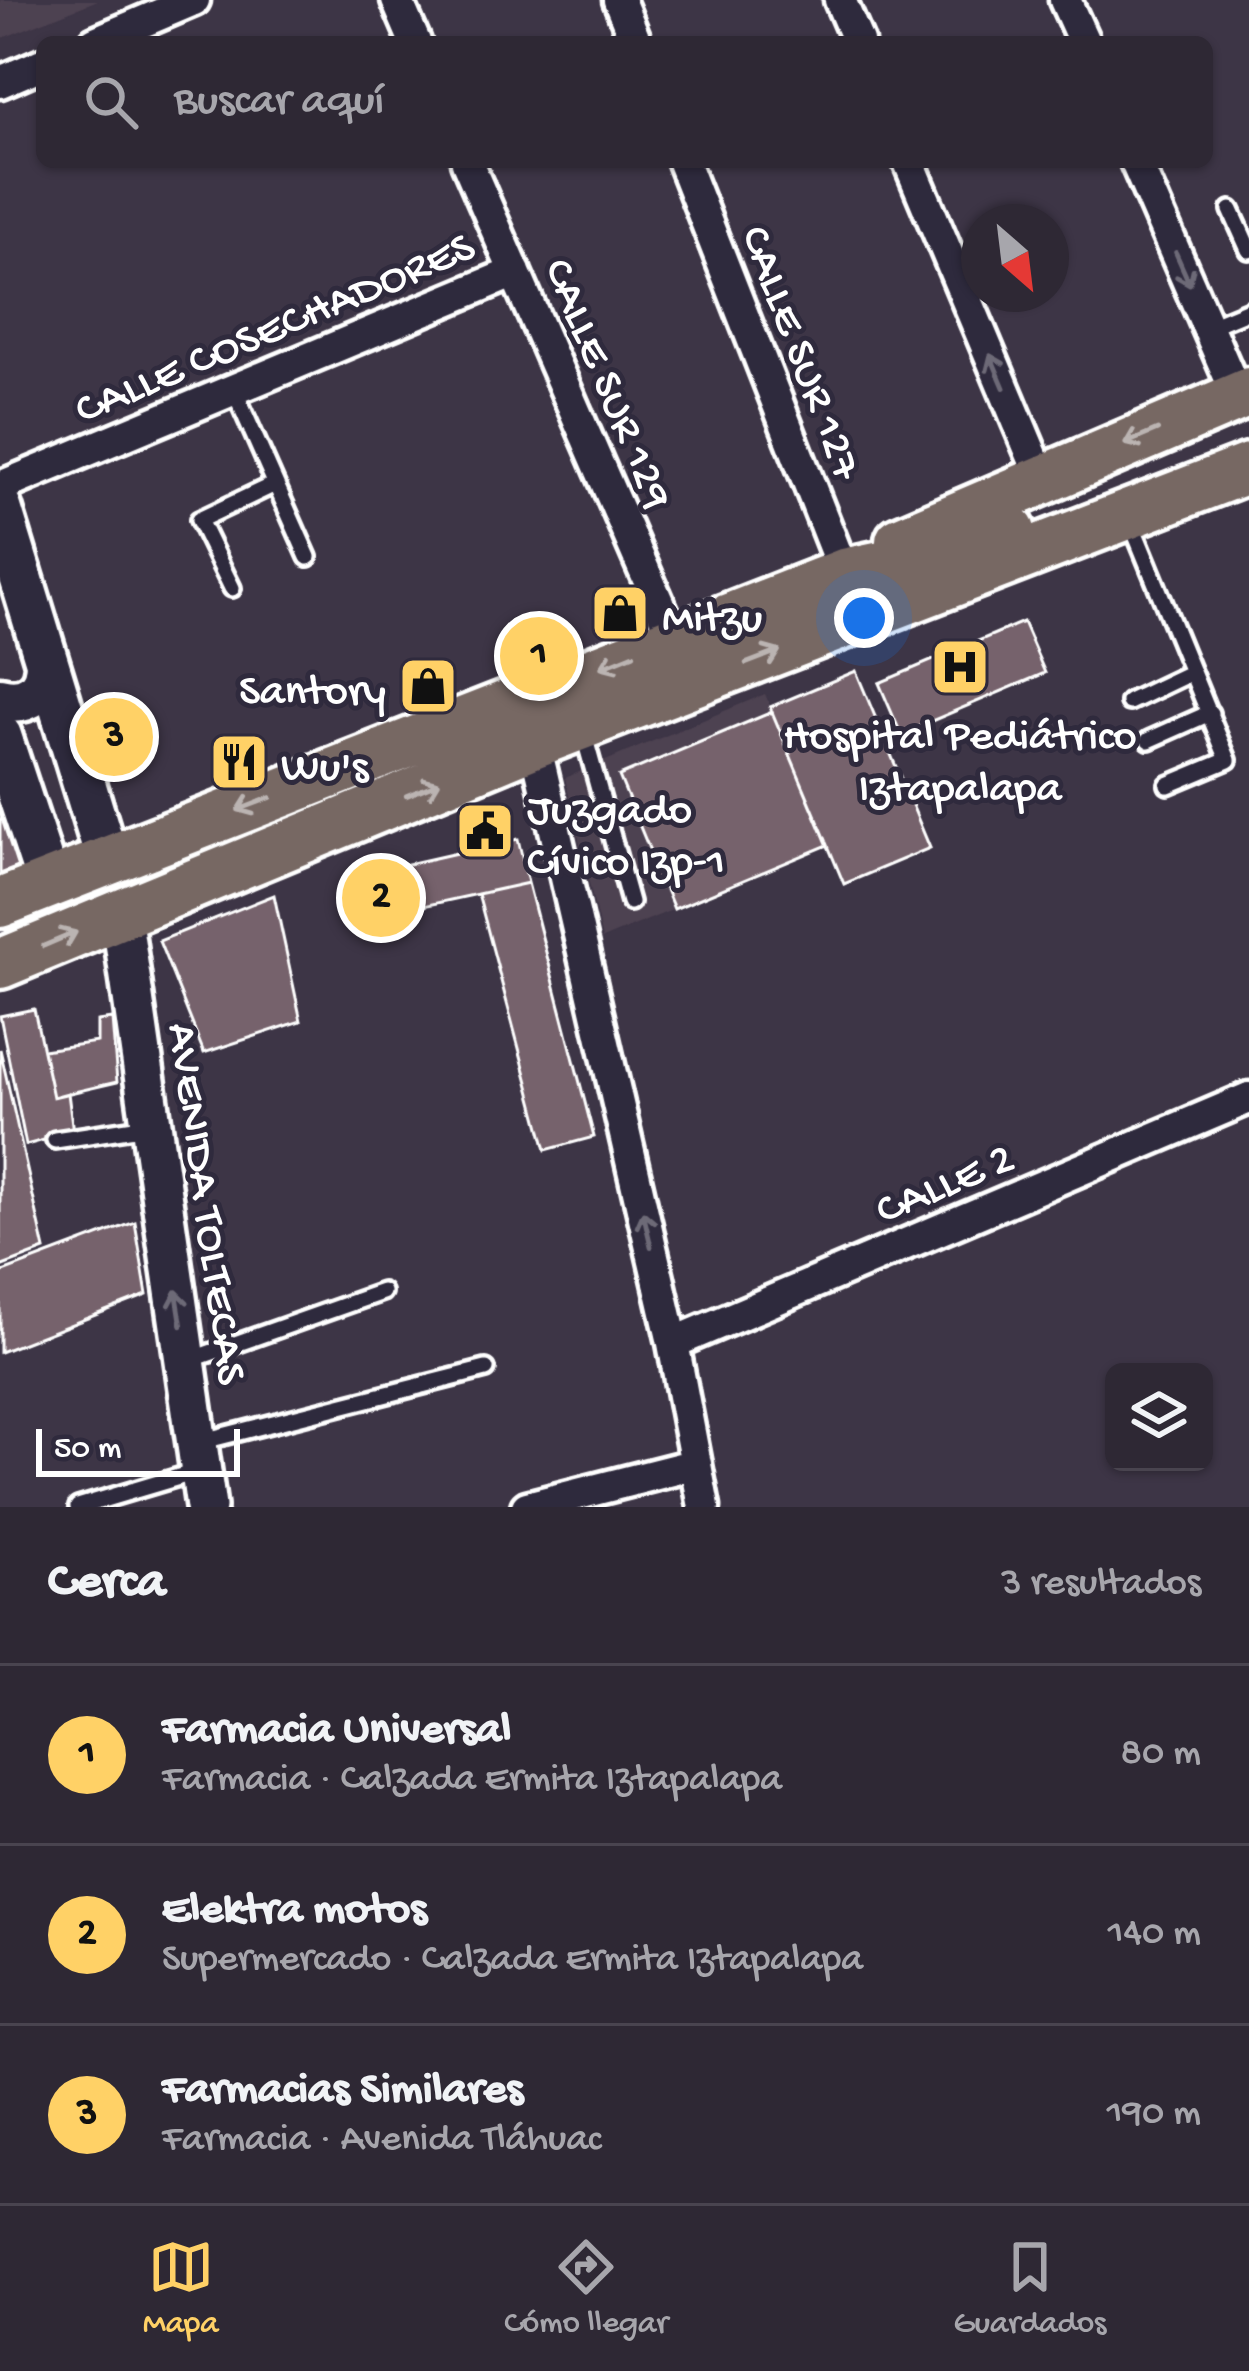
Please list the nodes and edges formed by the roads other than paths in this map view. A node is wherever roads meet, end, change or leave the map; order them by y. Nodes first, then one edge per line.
1 (194, 0) edge
2 (397, 0) edge
3 (619, 0) edge
4 (840, 0) edge
5 (1065, 0) edge
6 (108, 36) edge
7 (412, 36) edge
8 (634, 36) edge
9 (855, 36) edge
10 (1081, 36) edge
11 (36, 67) edge
12 (0, 82) edge
13 (470, 168) edge
14 (685, 168) edge
15 (912, 168) edge
16 (1139, 168) edge
17 (1231, 210) dead end
18 (1249, 250) edge
19 (515, 272) junction
20 (1249, 310) edge
21 (1208, 327) junction
22 (234, 390) junction
23 (1245, 408) edge
24 (1249, 468) edge
25 (1042, 478) junction
26 (275, 484) junction
27 (0, 487) edge
28 (0, 508) edge
29 (1128, 515) junction
30 (308, 557) dead end
31 (844, 573) junction
32 (232, 588) dead end
33 (674, 639) junction
34 (47, 662) junction
35 (1192, 672) junction
36 (0, 699) edge
37 (1129, 702) dead end
38 (1210, 713) junction
39 (581, 725) junction
40 (0, 736) edge
41 (1149, 740) dead end
42 (535, 742) junction
43 (1168, 785) dead end
44 (9, 791) edge
45 (107, 860) junction
46 (48, 882) junction
47 (630, 902) dead end
48 (0, 903) edge
49 (121, 914) junction
50 (0, 964) edge
51 (1249, 1098) edge
52 (151, 1125) junction
53 (55, 1140) dead end
54 (382, 1292) dead end
55 (673, 1343) junction
56 (187, 1361) junction
57 (486, 1369) dead end
58 (696, 1464) junction
59 (202, 1473) edge
60 (78, 1507) edge
61 (526, 1507) edge
62 (704, 1507) edge

1 - 6 street
2 - 7 street
3 - 8 street
4 - 9 street
5 - 10 street
11 - 12 street
13 - 19 street, CALLE SUR 129
14 - 31 street, CALLE SUR 127
25 -> 15 street
16 -> 21 street
17 - 18 lane
19 - 22 street, CALLE COSECHADORES
19 - 33 street, CALLE SUR 129
20 - 21 lane
21 - 23 street
22 - 26 lane
22 - 27 street, CALLE COSECHADORES
23 -> 25 main road
23 - 31 main road
24 - 29 main road
25 - 31 main road
26 - 30 lane
26 - 32 lane
28 - 34 main road
29 - 35 lane
39 -> 29 main road
31 - 33 main road
33 -> 45 main road
34 - 36 main road
34 - 45 main road
35 - 37 lane
35 - 38 lane
38 - 41 lane
38 - 43 lane
39 - 42 main road
39 - 47 lane
40 - 44 main road
49 -> 42 main road
55 -> 42 street
44 - 46 main road
45 - 46 main road
46 - 48 main road
50 -> 49 main road
49 - 52 street, AVENIDA TOLTECAS
51 - 55 street, CALLE 2
52 - 53 lane
56 -> 52 street, AVENIDA TOLTECAS
54 - 56 lane
55 - 58 street
56 - 59 street, AVENIDA TOLTECAS
57 - 59 lane
58 - 61 street
58 - 62 street
59 - 60 lane

